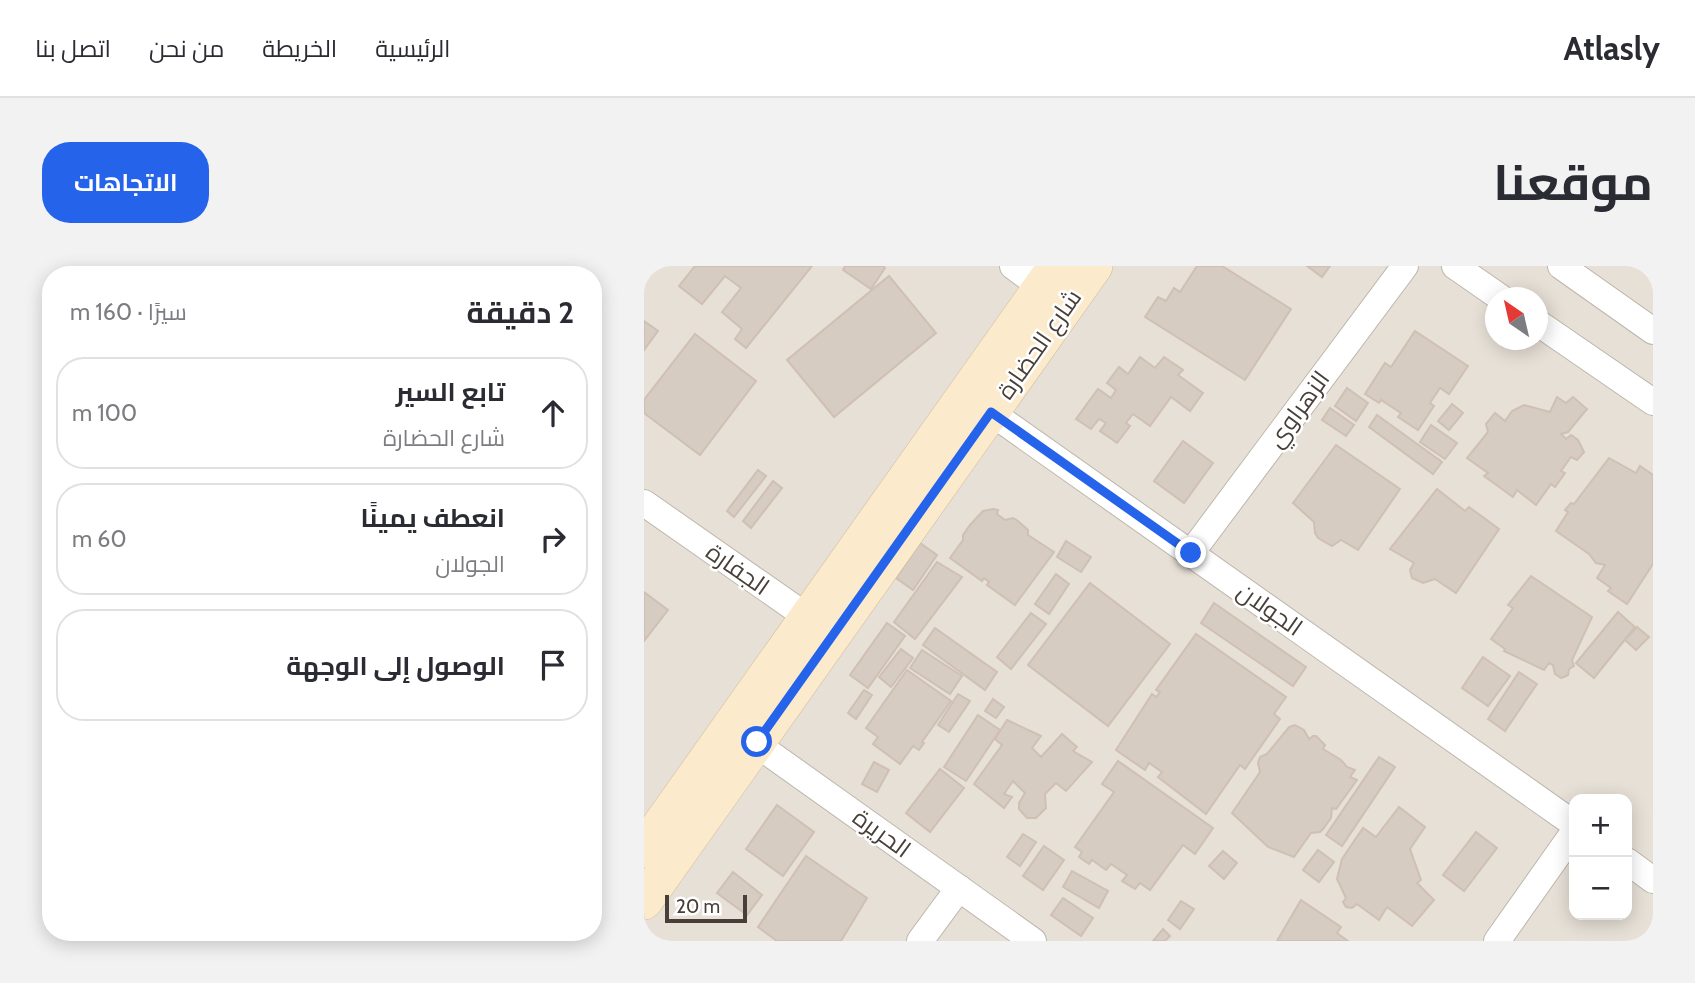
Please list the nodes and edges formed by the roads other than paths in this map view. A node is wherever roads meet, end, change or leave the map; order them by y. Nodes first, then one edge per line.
1 (1094, 266) edge
2 (1405, 266) edge
3 (1455, 266) edge
4 (1562, 266) edge
5 (1044, 281) edge
6 (1485, 287) edge
7 (1548, 330) edge
8 (1653, 331) edge
9 (1653, 402) edge
10 (978, 403) junction
11 (644, 503) edge
12 (1191, 553) junction
13 (820, 626) junction
14 (744, 734) junction
15 (1569, 820) edge
16 (1569, 839) edge
17 (644, 849) edge
18 (1632, 865) edge
19 (1653, 880) edge
20 (959, 888) junction
21 (644, 901) edge
22 (920, 941) edge
23 (1033, 941) edge
24 (1497, 941) edge

1 - 5 street, شارع الحضارة
2 - 12 street, الزهراوي
3 - 6 street
4 - 8 street
5 - 10 street, شارع الحضارة
7 - 9 street
10 - 12 street, الجولان
10 - 13 street, شارع الحضارة
11 - 13 street, الجفارة
12 - 15 street, الجولان
13 - 14 street, شارع الحضارة
14 - 17 street, شارع الحضارة
14 - 20 street, الحريرة
14 - 21 street, شارع الحضارة
16 - 24 street
18 - 19 street
20 - 22 street
20 - 23 street, الحريرة

